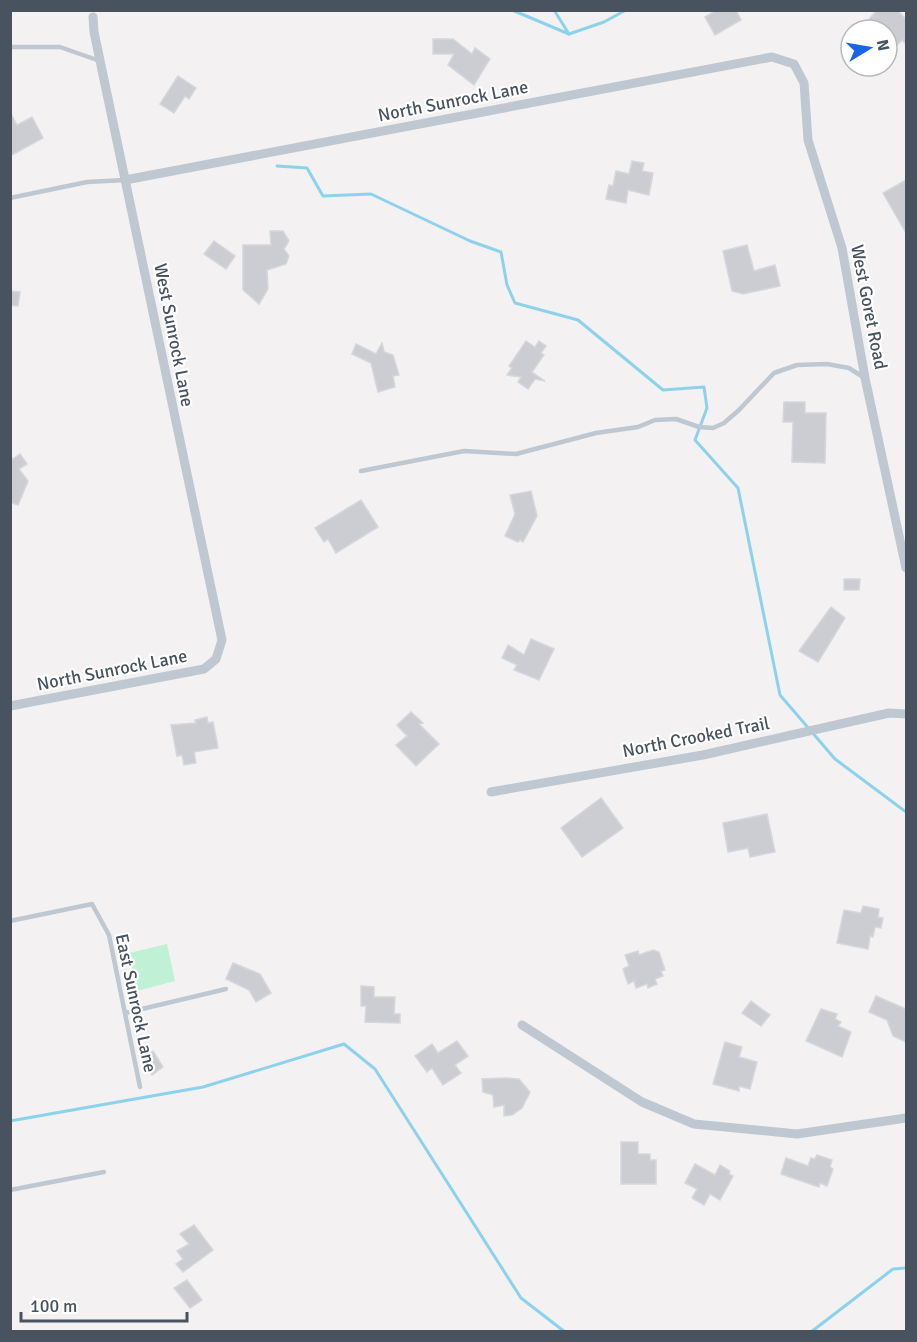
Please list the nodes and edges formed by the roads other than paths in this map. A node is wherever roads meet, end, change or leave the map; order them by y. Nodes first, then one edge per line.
1 (93, 17) dead end
2 (10, 47) edge
3 (100, 61) junction
4 (786, 61) joint
5 (125, 180) junction
6 (10, 198) edge
7 (865, 378) junction
8 (361, 471) dead end
9 (906, 568) edge
10 (216, 659) joint
11 (10, 706) edge
12 (906, 714) edge
13 (491, 792) dead end
14 (10, 921) edge
15 (226, 988) dead end
16 (124, 1014) junction
17 (522, 1025) dead end
18 (140, 1087) dead end
19 (906, 1118) edge
20 (104, 1172) dead end
21 (10, 1190) edge

1 - 3 street, West Sunrock Lane
2 - 3 lane
3 - 5 street, West Sunrock Lane
4 - 5 street, North Sunrock Lane
4 - 7 street, West Goret Road
5 - 6 lane
5 - 10 street, West Sunrock Lane
7 - 8 lane
7 - 9 street, West Goret Road
10 - 11 street, North Sunrock Lane
12 - 13 street, North Crooked Trail
14 - 16 lane, East Sunrock Lane
15 - 16 lane
16 - 18 lane, East Sunrock Lane
17 - 19 street
20 - 21 lane

